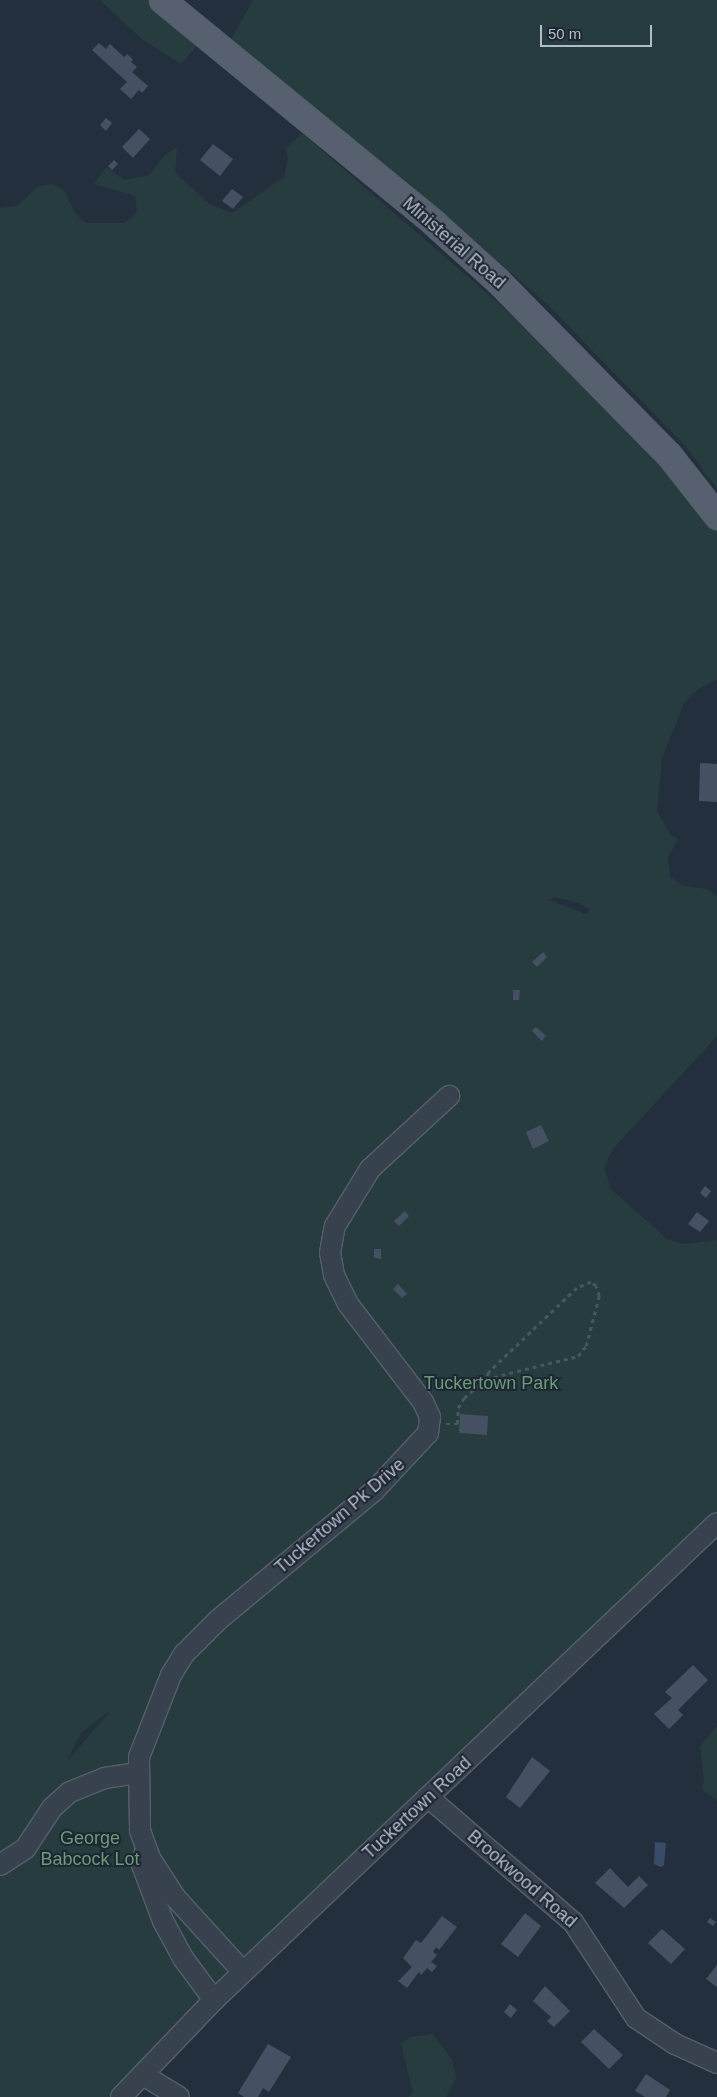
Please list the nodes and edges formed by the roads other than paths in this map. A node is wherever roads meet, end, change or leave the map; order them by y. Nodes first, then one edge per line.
1 (162, 0) edge
2 (717, 516) edge
3 (448, 1096) dead end
4 (717, 1523) edge
5 (138, 1773) junction
6 (428, 1797) junction
7 (146, 1848) junction
8 (0, 1865) edge
9 (243, 1972) junction
10 (214, 2000) junction
11 (717, 2062) edge
12 (142, 2075) junction
13 (121, 2097) edge
14 (179, 2097) edge

1 - 2 main road, Ministerial Road
3 - 5 street, Tuckertown Pk Drive
4 - 6 street, Tuckertown Road
5 - 7 street, Tuckertown Pk Drive
5 - 8 street
6 - 9 street, Tuckertown Road
6 - 11 street, Brookwood Road
7 - 9 street, Tuckertown Pk Drive
7 - 10 street, Tuckertown Pk Drive
9 - 10 street, Tuckertown Road
10 - 12 street, Tuckertown Road
12 - 13 street, Tuckertown Road
12 - 14 street

